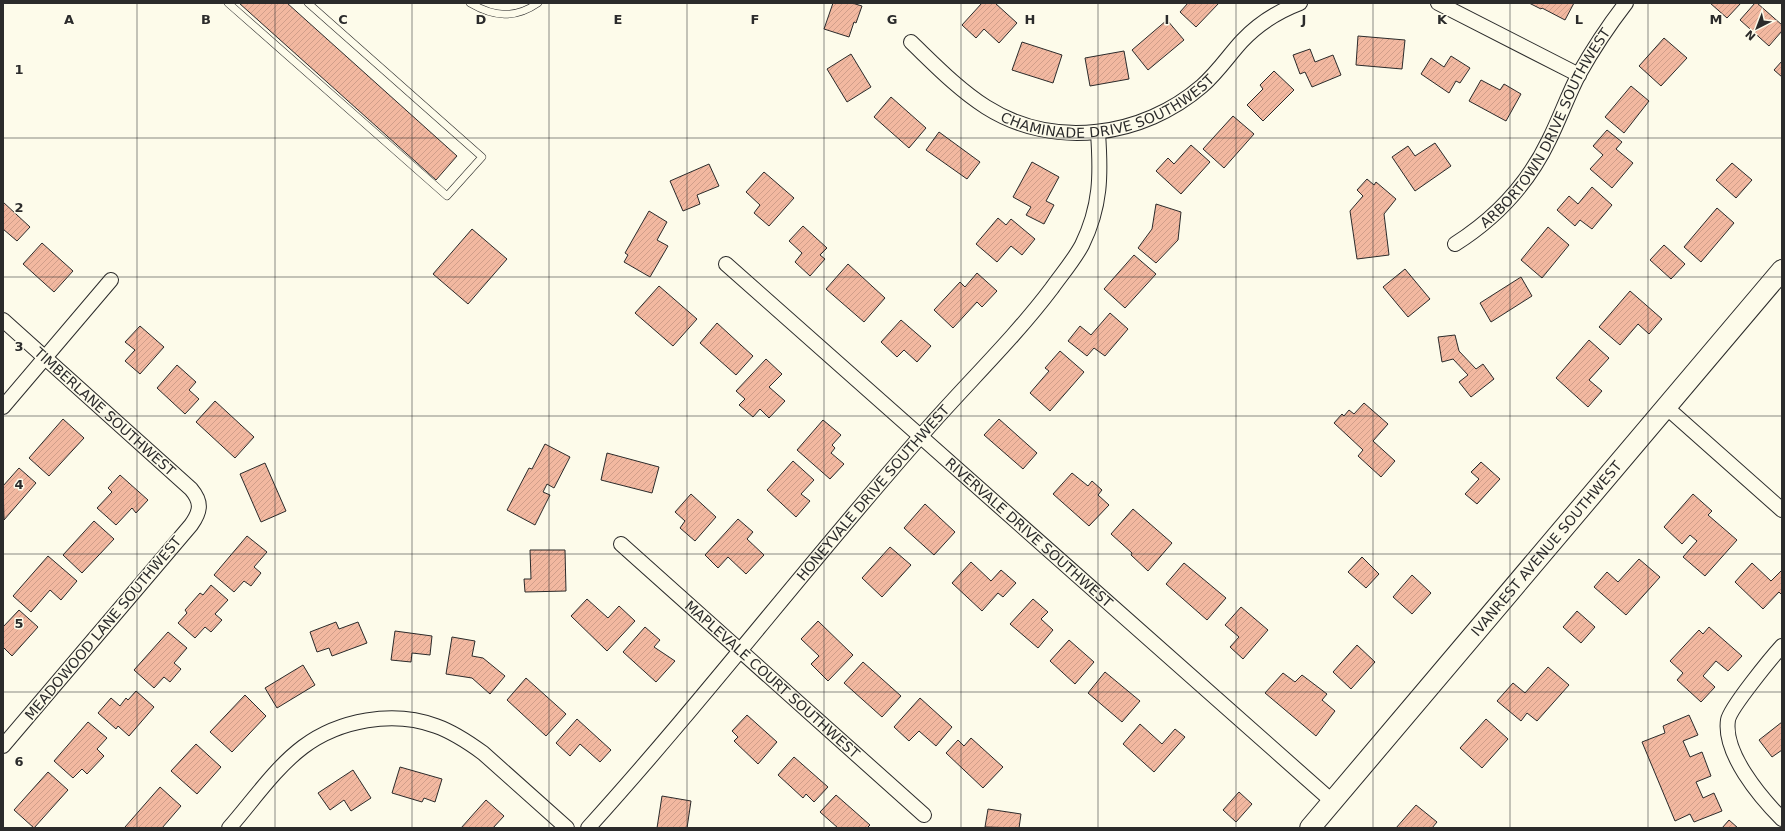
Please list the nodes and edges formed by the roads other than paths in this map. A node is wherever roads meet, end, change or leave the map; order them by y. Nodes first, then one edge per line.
1 (228, 3) edge
2 (308, 3) edge
3 (470, 3) edge
4 (538, 3) edge
5 (1300, 3) edge
6 (1438, 3) edge
7 (1626, 3) edge
8 (911, 42) dead end
9 (1578, 75) junction
10 (1098, 133) junction
11 (1455, 244) dead end
12 (726, 264) dead end
13 (1782, 270) edge
14 (111, 280) dead end
15 (3, 320) edge
16 (45, 357) junction
17 (3, 407) edge
18 (1666, 407) junction
19 (919, 437) junction
20 (200, 508) joint
21 (1782, 510) edge
22 (621, 544) dead end
23 (1782, 646) edge
24 (740, 650) junction
25 (3, 746) edge
26 (1333, 802) junction
27 (924, 815) dead end
28 (1782, 819) edge
29 (229, 828) edge
30 (567, 828) edge
31 (588, 828) edge
32 (1310, 828) edge

1 - 2 lane
3 - 4 lane
5 - 10 street, CHAMINADE DRIVE SOUTHWEST
6 - 9 street
7 - 9 street, ARBORTOWN DRIVE SOUTHWEST
8 - 10 street, CHAMINADE DRIVE SOUTHWEST
9 - 11 street, ARBORTOWN DRIVE SOUTHWEST
10 - 19 street, HONEYVALE DRIVE SOUTHWEST
12 - 19 street, RIVERVALE DRIVE SOUTHWEST
13 - 18 street, IVANREST AVENUE SOUTHWEST
14 - 16 street
15 - 16 street, TIMBERLANE SOUTHWEST
16 - 17 street
16 - 20 street, TIMBERLANE SOUTHWEST
18 - 21 street
18 - 26 street, IVANREST AVENUE SOUTHWEST
19 - 24 street, HONEYVALE DRIVE SOUTHWEST
19 - 26 street, RIVERVALE DRIVE SOUTHWEST
20 - 25 street, MEADOWOOD LANE SOUTHWEST
22 - 24 street, MAPLEVALE COURT SOUTHWEST
23 - 28 street
24 - 27 street, MAPLEVALE COURT SOUTHWEST
24 - 31 street, HONEYVALE DRIVE SOUTHWEST
26 - 32 street, IVANREST AVENUE SOUTHWEST
29 - 30 street

